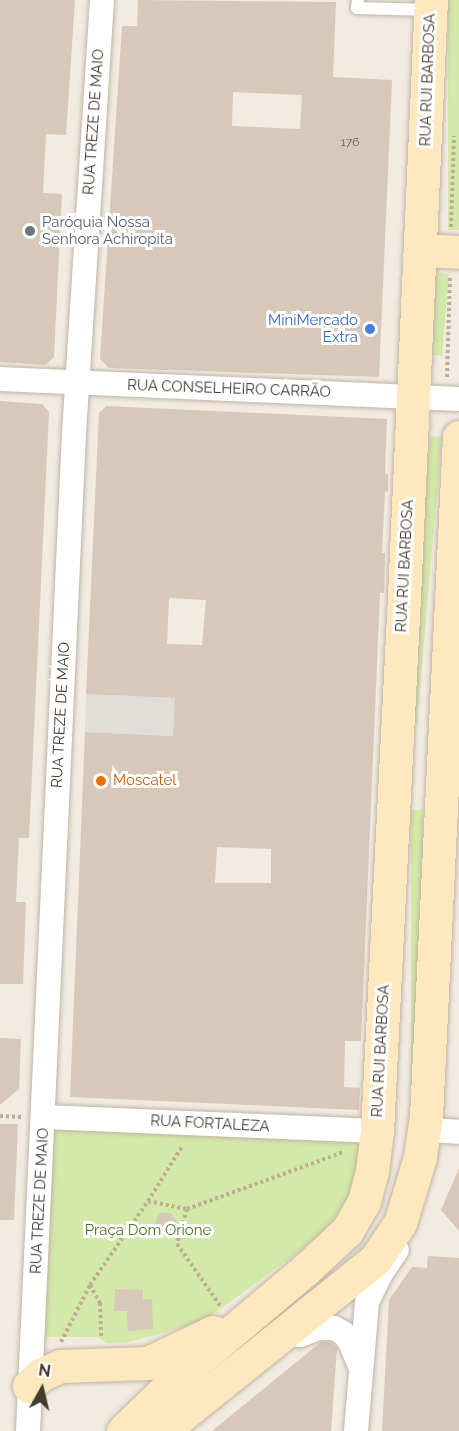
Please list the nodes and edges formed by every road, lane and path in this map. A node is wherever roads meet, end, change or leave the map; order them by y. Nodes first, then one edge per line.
1 (102, 0) edge
2 (358, 0) edge
3 (431, 5) edge
4 (421, 250) junction
5 (454, 264) edge
6 (448, 356) dead end
7 (0, 379) edge
8 (77, 383) junction
9 (414, 397) junction
10 (459, 399) edge
11 (459, 437) edge
12 (397, 737) junction
13 (444, 741) junction
14 (442, 790) junction
15 (394, 798) junction
16 (0, 1116) edge
17 (34, 1117) junction
18 (196, 1124) junction
19 (459, 1132) edge
20 (376, 1136) junction
21 (423, 1143) junction
22 (148, 1201) junction
23 (187, 1209) junction
24 (90, 1285) junction
25 (235, 1328) junction
26 (284, 1332) junction
27 (61, 1339) dead end
28 (360, 1365) junction
29 (102, 1366) junction
30 (29, 1386) junction
31 (28, 1431) edge
32 (123, 1431) edge
33 (162, 1431) edge
34 (356, 1431) edge

1 - 8 street, RUA TREZE DE MAIO
2 - 3 lane
3 - 4 main road, RUA RUI BARBOSA
4 - 5 main road
4 - 9 main road, RUA RUI BARBOSA
5 - 6 path
7 - 8 street, RUA CONSELHEIRO CARRÃO
8 - 9 street, RUA CONSELHEIRO CARRÃO
8 - 17 street, RUA TREZE DE MAIO
9 - 10 street, RUA CONSELHEIRO CARRÃO
9 - 12 main road, RUA RUI BARBOSA
11 - 13 main road
12 - 13 main road
12 - 15 main road, RUA RUI BARBOSA
13 - 14 main road
14 - 15 main road
14 - 21 main road
15 - 20 main road, RUA RUI BARBOSA
16 - 17 path
17 - 18 street, RUA FORTALEZA
17 - 30 street, RUA TREZE DE MAIO
18 - 20 street, RUA FORTALEZA
18 - 22 path
19 - 21 street
20 - 23 path
20 - 25 main road
21 - 26 main road
21 - 28 street
22 - 23 path
22 - 24 path
23 - 25 path
24 - 27 path
24 - 29 path
25 - 29 main road
25 - 32 main road
26 - 28 street
26 - 33 main road
28 - 34 street
29 - 30 main road
30 - 31 street, RUA TREZE DE MAIO

